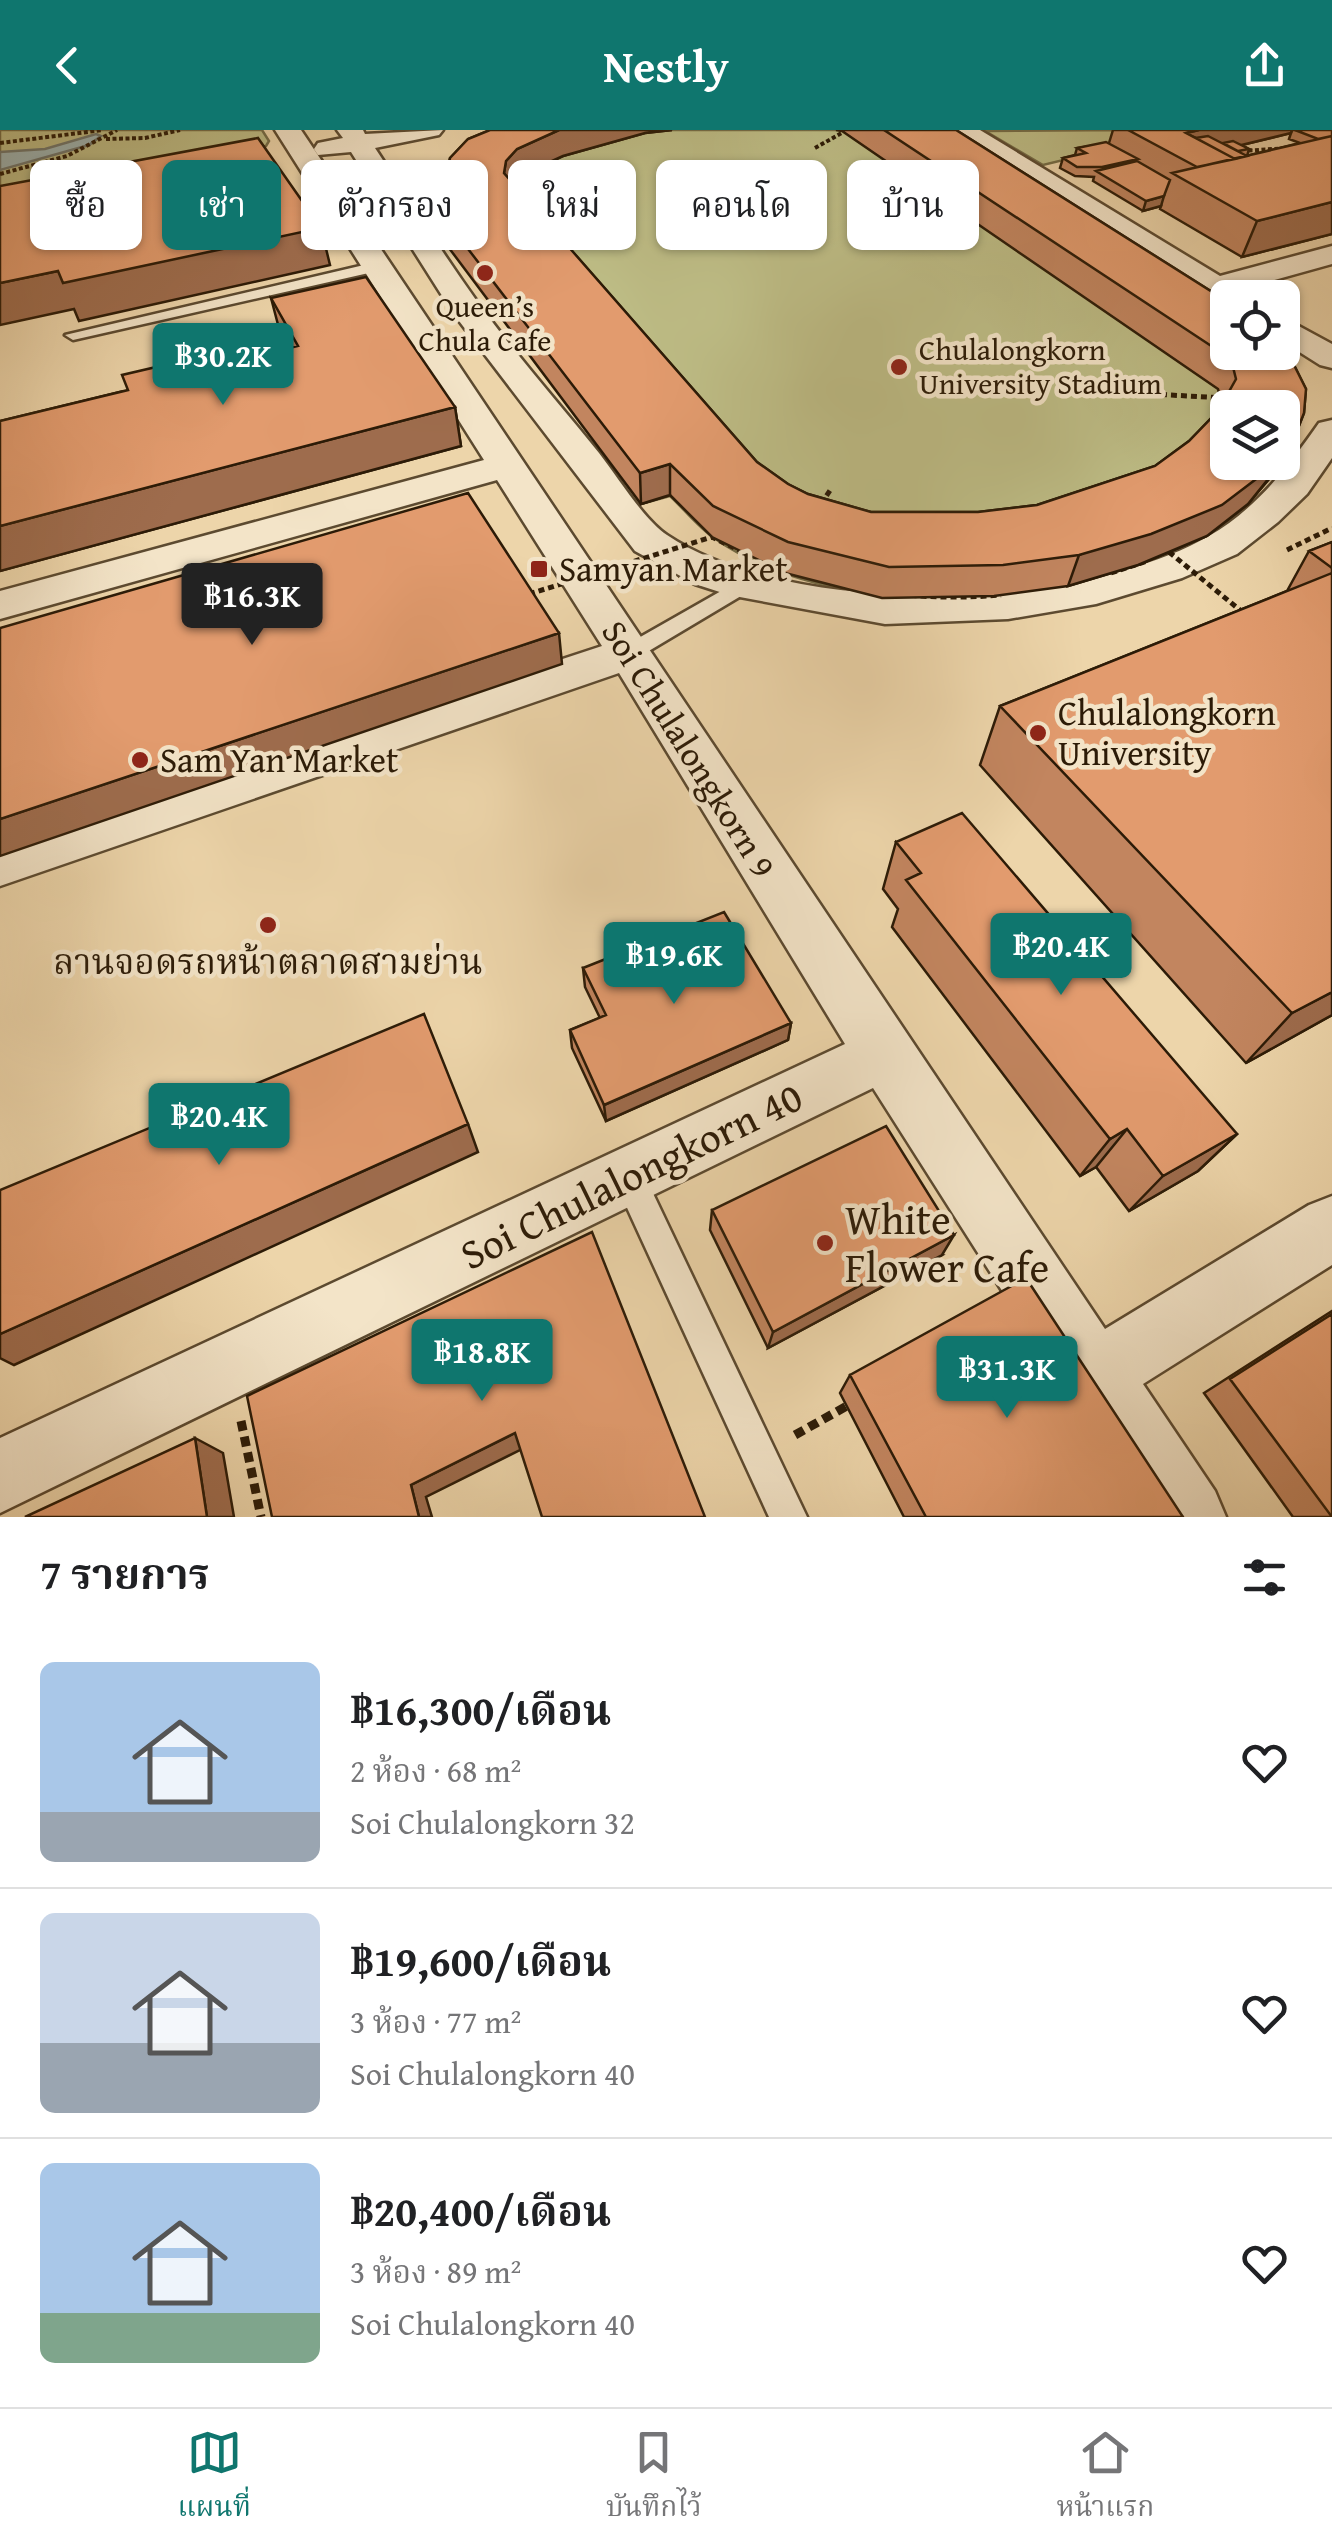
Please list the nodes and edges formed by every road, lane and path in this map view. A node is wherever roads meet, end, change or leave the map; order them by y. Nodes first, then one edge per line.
1 (103, 130) edge
2 (118, 130) edge
3 (180, 130) edge
4 (430, 130) edge
5 (847, 130) edge
6 (962, 130) edge
7 (354, 137) edge
8 (105, 139) junction
9 (296, 142) edge
10 (0, 144) edge
11 (816, 148) dead end
12 (1294, 150) edge
13 (1235, 153) edge
14 (266, 160) edge
15 (369, 160) edge
16 (0, 174) edge
17 (427, 250) edge
18 (1332, 255) edge
19 (378, 267) junction
20 (1260, 280) edge
21 (1210, 282) edge
22 (73, 335) dead end
23 (1300, 338) edge
24 (1332, 358) edge
25 (1151, 394) dead end
26 (1210, 397) edge
27 (1332, 431) edge
28 (505, 466) junction
29 (1268, 480) edge
30 (832, 489) dead end
31 (1259, 491) edge
32 (812, 518) edge
33 (1332, 528) edge
34 (1182, 547) edge
35 (1169, 552) junction
36 (1284, 552) dead end
37 (1102, 576) edge
38 (762, 578) junction
39 (1012, 594) edge
40 (520, 597) edge
41 (0, 606) edge
42 (1250, 618) edge
43 (629, 653) junction
44 (0, 865) edge
45 (884, 1054) junction
46 (628, 1175) junction
47 (1332, 1228) edge
48 (230, 1366) junction
49 (1096, 1374) junction
50 (864, 1397) edge
51 (760, 1456) junction
52 (0, 1476) edge
53 (261, 1517) edge
54 (788, 1517) edge
55 (1189, 1517) edge

1 - 10 path
2 - 8 path
3 - 8 path
4 - 7 street
5 - 11 path
6 - 21 street
7 - 9 street
7 - 15 street
8 - 16 path
9 - 14 street
9 - 19 street, Soi Chulalongkorn 9
12 - 13 path
17 - 38 street
18 - 20 street
19 - 22 lane
19 - 28 street, Soi Chulalongkorn 9
23 - 24 street
25 - 26 path
27 - 38 street
28 - 41 street
28 - 43 street, Soi Chulalongkorn 9
29 - 31 path, bridge
30 - 32 path
33 - 36 path
34 - 35 path, bridge
35 - 37 path, bridge
35 - 42 path, bridge
38 - 43 lane
39 - 40 path, bridge
43 - 44 street
43 - 45 street, Soi Chulalongkorn 9
45 - 46 street, Soi Chulalongkorn 40
45 - 49 street, Soi Chulalongkorn 9
46 - 48 street, Soi Chulalongkorn 40
46 - 51 lane
47 - 49 street
48 - 52 street, Soi Chulalongkorn 40
48 - 53 path
49 - 55 street, Soi Chulalongkorn 9
50 - 51 path
51 - 54 lane

